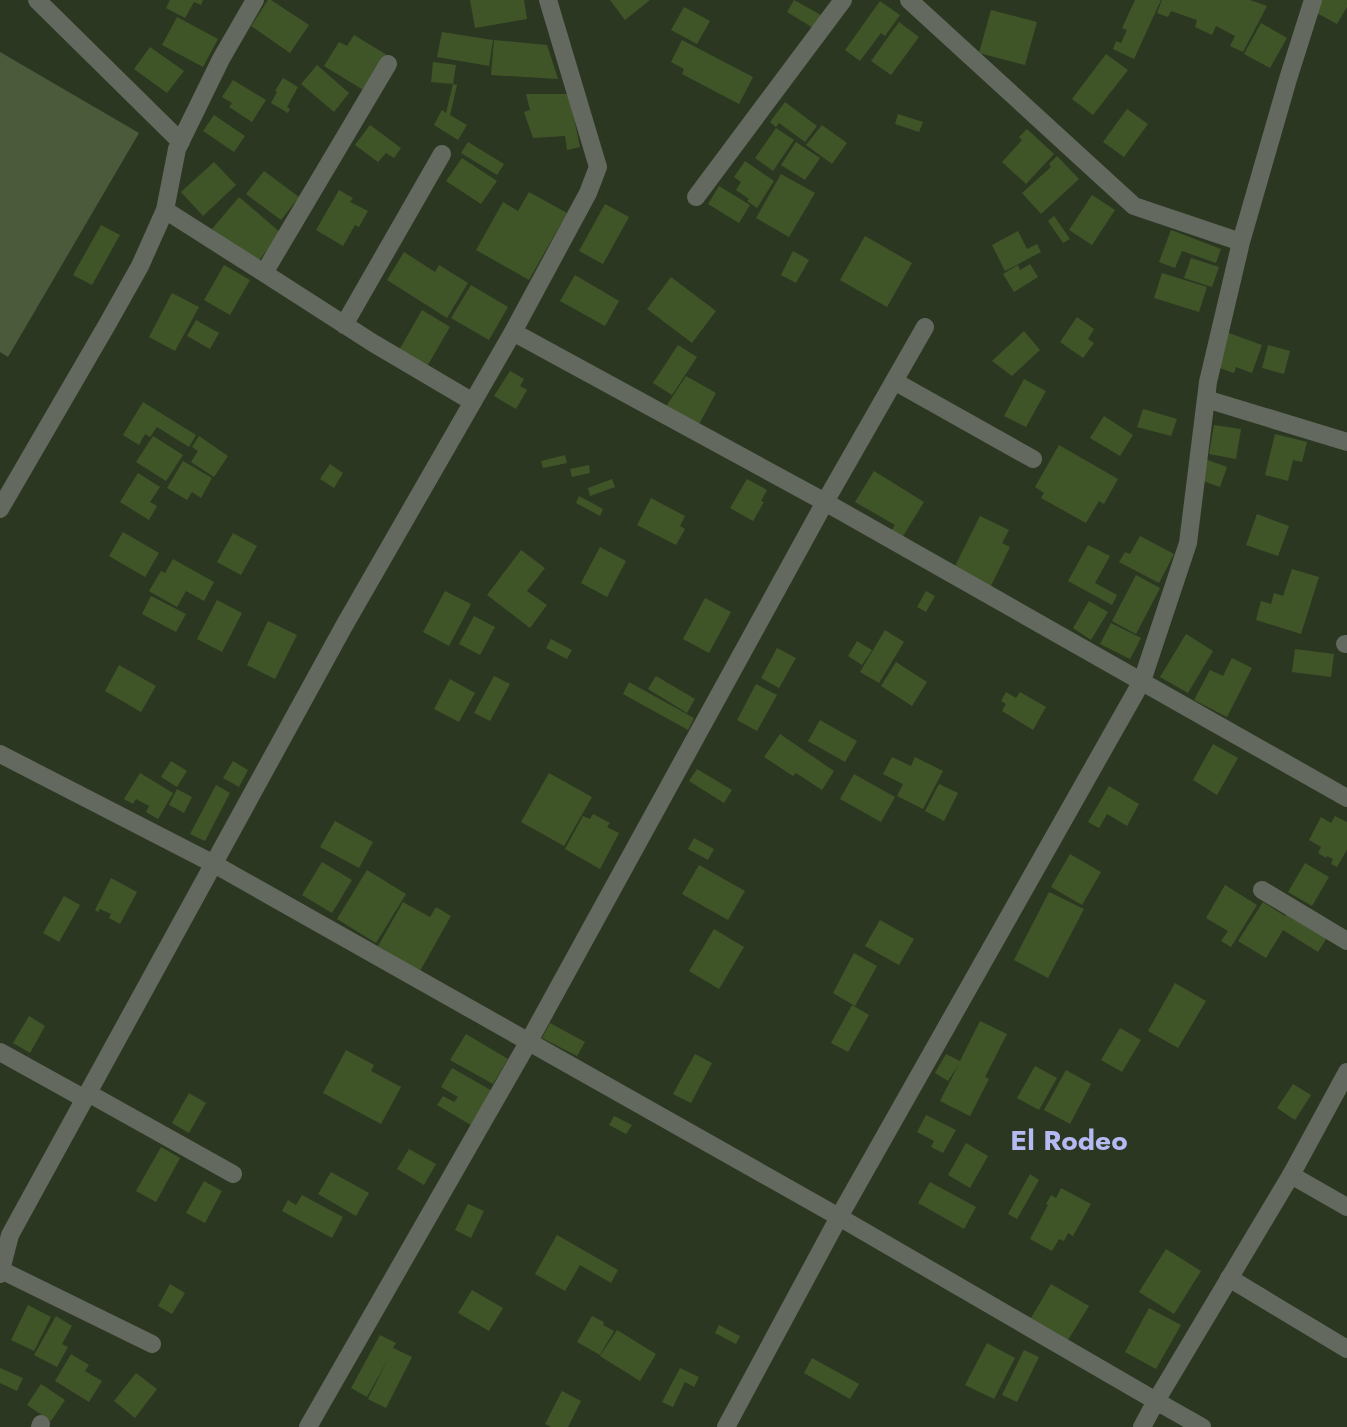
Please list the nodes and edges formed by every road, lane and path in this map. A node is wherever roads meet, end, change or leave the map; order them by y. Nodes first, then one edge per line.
1 (37, 0) edge
2 (255, 0) edge
3 (548, 0) edge
4 (843, 0) edge
5 (909, 0) edge
6 (1313, 0) edge
7 (388, 64) dead end
8 (181, 142) junction
9 (442, 154) dead end
10 (696, 197) dead end
11 (165, 210) junction
12 (1241, 242) junction
13 (264, 273) junction
14 (344, 325) junction
15 (925, 327) dead end
16 (513, 332) junction
17 (894, 381) junction
18 (1206, 399) junction
19 (473, 402) junction
20 (1347, 442) edge
21 (1033, 459) dead end
22 (825, 502) junction
23 (0, 509) edge
24 (1142, 681) junction
25 (0, 754) edge
26 (1347, 799) edge
27 (214, 864) junction
28 (1262, 890) dead end
29 (1347, 941) edge
30 (529, 1041) junction
31 (0, 1052) edge
32 (1347, 1072) edge
33 (86, 1096) junction
34 (233, 1174) dead end
35 (1291, 1175) junction
36 (1347, 1208) edge
37 (839, 1217) junction
38 (5, 1236) edge
39 (0, 1272) edge
40 (1229, 1278) junction
41 (152, 1344) dead end
42 (1347, 1349) edge
43 (1156, 1401) junction
44 (308, 1427) edge
45 (726, 1427) edge
46 (1142, 1427) edge
47 (1202, 1427) edge

1 - 8 street
2 - 8 street
3 - 16 street
4 - 10 street
5 - 12 street
6 - 12 street
7 - 13 street
8 - 11 street
9 - 14 street
11 - 13 street
11 - 23 street
12 - 18 street
13 - 14 street
14 - 19 street
15 - 17 street
16 - 19 street
16 - 22 street
17 - 21 street
17 - 22 street
18 - 20 street
18 - 24 street
19 - 27 street
22 - 24 street
22 - 30 street
24 - 26 street
24 - 37 street
25 - 27 street
27 - 30 street
27 - 33 street
28 - 29 street
30 - 37 street
30 - 44 street
31 - 33 street
32 - 35 street
33 - 34 street
33 - 38 street
35 - 36 street
35 - 40 street
37 - 43 street
37 - 45 street
38 - 39 street
39 - 41 street
40 - 42 street
40 - 43 street
43 - 46 street
43 - 47 street

